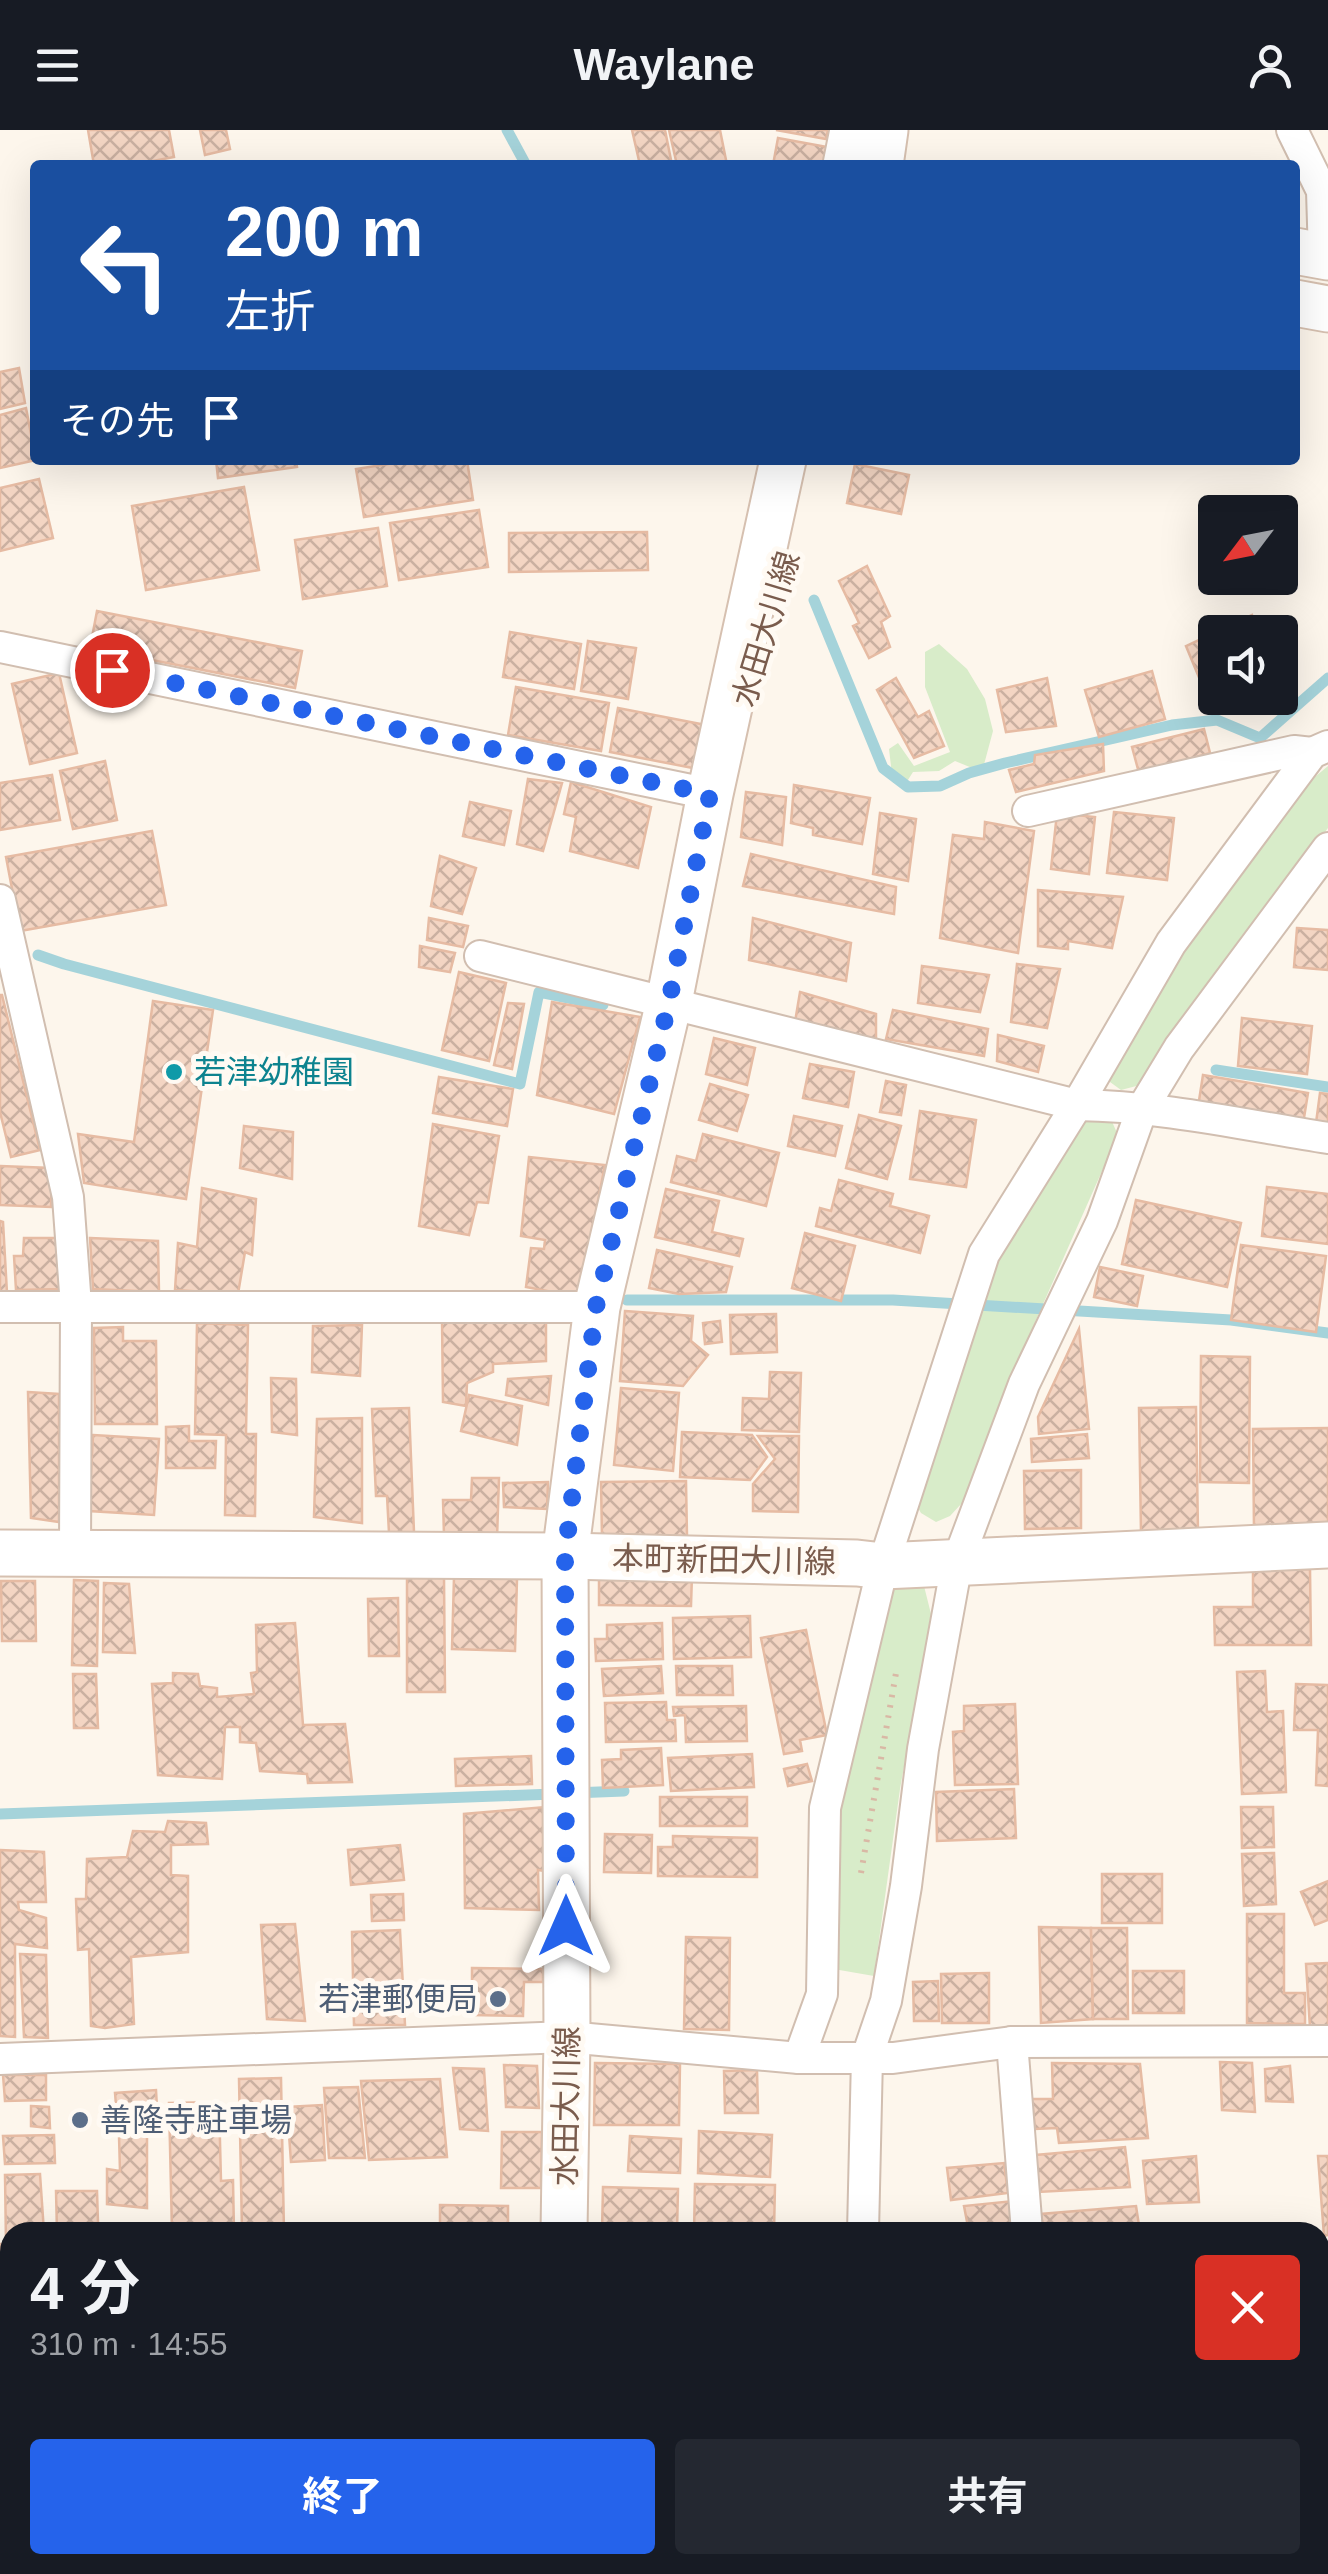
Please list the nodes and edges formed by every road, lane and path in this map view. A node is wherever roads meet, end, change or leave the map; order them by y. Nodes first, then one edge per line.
1 (854, 130) edge
2 (885, 130) edge
3 (1292, 130) edge
4 (847, 160) edge
5 (881, 160) edge
6 (1325, 192) edge
7 (1316, 255) edge
8 (1300, 304) edge
9 (1328, 309) edge
10 (782, 465) edge
11 (811, 465) edge
12 (0, 647) edge
13 (1320, 749) edge
14 (710, 794) junction
15 (1028, 811) dead end
16 (1328, 848) edge
17 (0, 900) edge
18 (480, 956) dead end
19 (669, 1002) junction
20 (1077, 1105) junction
21 (1142, 1109) junction
22 (1328, 1138) edge
23 (76, 1306) junction
24 (0, 1307) edge
25 (596, 1307) junction
26 (1328, 1545) edge
27 (74, 1552) junction
28 (0, 1553) edge
29 (565, 1556) junction
30 (958, 1563) junction
31 (883, 1566) junction
32 (897, 1664) dead end
33 (860, 1879) dead end
34 (567, 2037) junction
35 (1328, 2041) edge
36 (1012, 2042) junction
37 (867, 2057) junction
38 (0, 2058) edge
39 (799, 2058) junction
40 (564, 2222) edge
41 (864, 2222) edge
42 (1026, 2222) edge

1 - 4 main road
2 - 5 main road
3 - 6 street
6 - 7 street
8 - 9 main road
10 - 14 main road, 水田大川線
11 - 14 main road, 水田大川線
12 - 14 street
13 - 15 street
13 - 20 street
14 - 19 main road, 水田大川線
16 - 21 street
17 - 23 street
18 - 19 street
19 - 20 street
19 - 25 main road, 水田大川線
20 - 21 street
20 - 31 street
21 - 22 street
21 - 30 street
23 - 24 street
23 - 25 street
23 - 27 street
25 - 29 main road, 水田大川線
26 - 30 main road, 本町新田大川線
27 - 28 main road, 本町新田大川線
27 - 29 main road, 本町新田大川線
29 - 31 main road, 本町新田大川線
29 - 34 main road, 水田大川線
30 - 31 main road, 本町新田大川線
30 - 37 street
31 - 39 street
32 - 33 path
34 - 38 street
34 - 39 street
34 - 40 main road, 水田大川線
35 - 36 street
36 - 37 street
36 - 42 street
37 - 39 street
37 - 41 street

